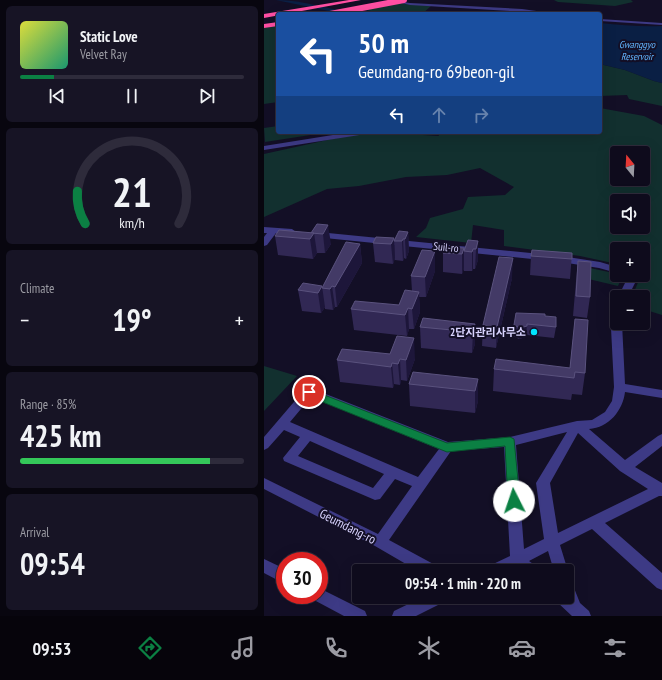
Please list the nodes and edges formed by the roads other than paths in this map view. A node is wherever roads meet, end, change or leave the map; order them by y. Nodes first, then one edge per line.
1 (355, 0) edge
2 (389, 0) edge
3 (394, 0) edge
4 (404, 0) edge
5 (436, 0) edge
6 (419, 4) junction
7 (307, 9) junction
8 (286, 12) edge
9 (296, 12) edge
10 (328, 12) edge
11 (341, 12) edge
12 (539, 12) edge
13 (276, 13) edge
14 (264, 15) edge
15 (276, 16) edge
16 (602, 20) edge
17 (276, 23) edge
18 (662, 24) edge
19 (264, 25) edge
20 (342, 134) edge
21 (264, 148) edge
22 (268, 230) edge
23 (264, 243) edge
24 (610, 268) edge
25 (616, 330) edge
26 (620, 387) junction
27 (662, 394) edge
28 (282, 424) junction
29 (577, 425) junction
30 (308, 436) junction
31 (662, 439) edge
32 (510, 442) junction
33 (264, 445) edge
34 (447, 447) junction
35 (625, 467) junction
36 (393, 472) junction
37 (264, 483) edge
38 (421, 484) junction
39 (661, 490) edge
40 (593, 521) junction
41 (380, 542) junction
42 (552, 542) junction
43 (518, 560) junction
44 (419, 564) edge
45 (509, 564) edge
46 (523, 564) edge
47 (559, 564) edge
48 (264, 566) edge
49 (276, 572) edge
50 (662, 584) edge
51 (328, 600) edge
52 (425, 604) edge
53 (359, 616) edge
54 (400, 616) edge

1 - 7 highway
1 - 7 highway
2 - 6 street
3 - 10 highway, bridge
4 - 11 highway, bridge
5 - 6 street
6 - 12 street
7 - 8 highway
7 - 9 highway
13 - 14 highway
14 - 15 highway
16 - 18 street
17 - 19 highway
20 - 21 street
22 - 23 street
22 - 24 street, Suil-ro
25 - 26 street
26 - 27 street
26 - 29 street
28 - 30 street
28 - 33 street
28 - 34 street
29 - 32 street
29 - 35 street
29 - 42 street
30 - 36 street
30 - 36 street
31 - 35 street
32 - 34 street
32 - 43 street
34 - 38 street
35 - 39 street
36 - 38 street
37 - 41 street, Geumdang-ro
38 - 41 street
39 - 40 street
40 - 42 street
40 - 50 street
41 - 44 street, Geumdang-ro
42 - 43 street
42 - 47 street
43 - 45 street
43 - 46 street
48 - 49 street
51 - 53 street
52 - 54 street

